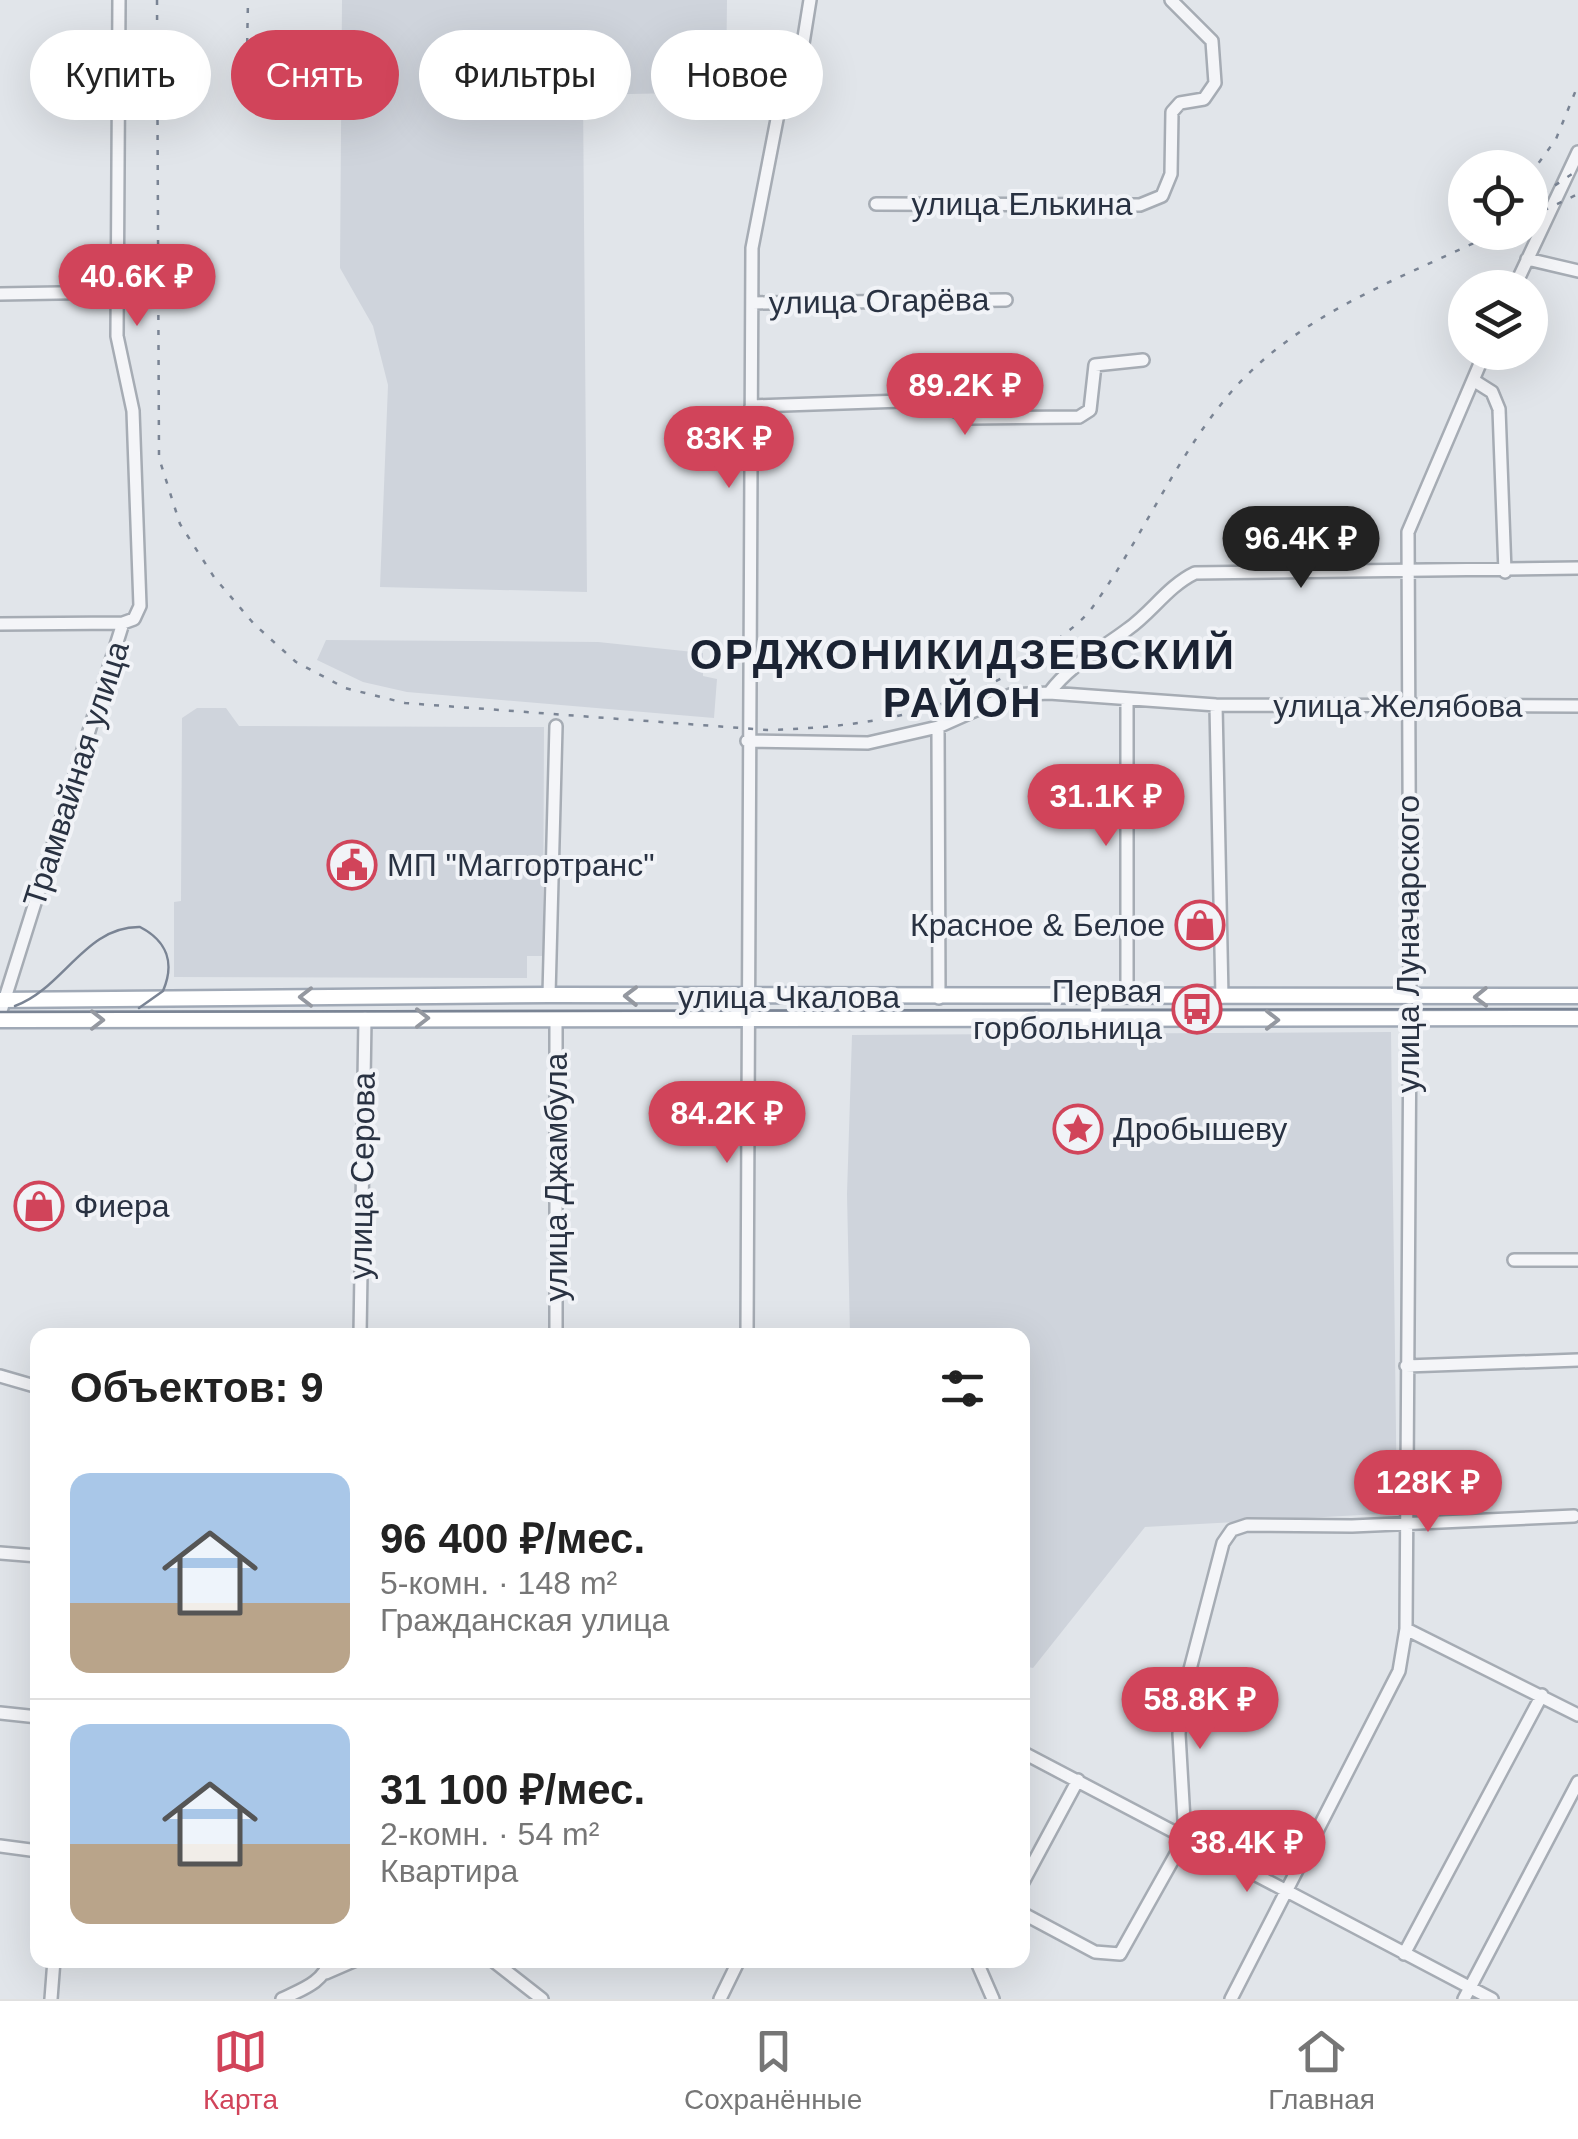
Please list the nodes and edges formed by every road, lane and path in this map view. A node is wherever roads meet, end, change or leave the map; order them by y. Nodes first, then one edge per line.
1 (118, 0) edge
2 (810, 0) edge
3 (1172, 0) edge
4 (1578, 152) edge
5 (876, 204) dead end
6 (1527, 259) junction
7 (1522, 270) edge
8 (1578, 271) edge
9 (116, 292) junction
10 (0, 294) edge
11 (1006, 300) dead end
12 (752, 303) junction
13 (1142, 360) dead end
14 (1477, 370) edge
15 (1473, 380) junction
16 (751, 406) junction
17 (1578, 568) edge
18 (1406, 572) junction
19 (1505, 572) junction
20 (124, 623) junction
21 (0, 624) edge
22 (1049, 693) junction
23 (1127, 701) junction
24 (1216, 705) junction
25 (1407, 706) junction
26 (1578, 706) edge
27 (556, 726) dead end
28 (938, 726) junction
29 (747, 742) junction
30 (550, 995) junction
31 (1578, 996) edge
32 (748, 997) junction
33 (1222, 997) junction
34 (939, 998) junction
35 (1127, 998) junction
36 (1410, 998) junction
37 (1, 1009) edge
38 (365, 1018) junction
39 (1578, 1018) edge
40 (556, 1020) junction
41 (1410, 1020) junction
42 (748, 1021) junction
43 (1514, 1260) dead end
44 (1578, 1260) edge
45 (360, 1328) edge
46 (556, 1328) edge
47 (747, 1328) edge
48 (1578, 1360) edge
49 (1406, 1366) junction
50 (0, 1376) edge
51 (30, 1385) edge
52 (1574, 1516) dead end
53 (1407, 1521) junction
54 (0, 1553) edge
55 (30, 1555) edge
56 (1406, 1629) junction
57 (1542, 1696) junction
58 (0, 1713) edge
59 (1578, 1715) edge
60 (30, 1716) edge
61 (1030, 1756) edge
62 (1078, 1780) junction
63 (1578, 1782) edge
64 (1185, 1838) junction
65 (0, 1846) edge
66 (30, 1850) edge
67 (1030, 1869) edge
68 (1287, 1894) junction
69 (1030, 1917) edge
70 (1404, 1954) junction
71 (53, 1968) edge
72 (327, 1968) edge
73 (502, 1968) edge
74 (735, 1968) edge
75 (979, 1968) edge
76 (1466, 1993) edge
77 (51, 1999) edge
78 (282, 1999) edge
79 (542, 1999) edge
80 (720, 1999) edge
81 (993, 1999) edge
82 (1231, 1999) edge
83 (1492, 1999) edge

1 - 9 street, Трамвайная улица
2 - 12 street
3 - 5 street, улица Елькина
4 - 6 street
6 - 7 street
6 - 8 street
9 - 10 street
9 - 20 street, Трамвайная улица
11 - 12 street, улица Огарёва
12 - 16 street
13 - 16 street
14 - 15 street, улица Луначарского
15 - 18 street, улица Луначарского
15 - 19 street
16 - 29 street
17 - 19 street
18 - 19 street
18 - 22 street
18 - 25 street, улица Луначарского
20 - 21 street
20 - 37 street, Трамвайная улица
22 - 23 street, улица Желябова
22 - 28 street, улица Желябова
23 - 24 street, улица Желябова
23 - 35 street
24 - 25 street, улица Желябова
24 - 33 street
25 - 26 street, улица Желябова
25 - 36 street, улица Луначарского
27 - 30 street
28 - 29 street, улица Желябова
28 - 34 street
29 - 32 street
32 -> 30 main road, улица Чкалова
30 -> 37 main road, улица Чкалова
31 -> 36 main road, улица Чкалова
32 - 34 main road, улица Чкалова
32 - 42 street
33 - 35 main road, улица Чкалова
33 - 36 main road, улица Чкалова
34 - 35 main road, улица Чкалова
36 - 41 main road, улица Луначарского
37 -> 38 main road, улица Чкалова
38 -> 40 main road, улица Чкалова
38 - 45 street, улица Серова
39 - 41 main road, улица Чкалова
40 - 42 main road, улица Чкалова
40 - 46 street, улица Джамбула
42 -> 41 main road, улица Чкалова
41 - 49 street, улица Луначарского
42 - 47 street
43 - 44 street
48 - 49 street
49 - 53 street, улица Луначарского
50 - 51 street
52 - 53 street
53 - 56 street, улица Луначарского
53 - 64 street
54 - 55 street
56 - 57 street
56 - 68 street, улица Луначарского
57 - 59 street
57 - 70 street
58 - 60 street
61 - 62 street
62 - 64 street
62 - 67 street
63 - 76 street
64 - 68 street
64 - 69 street
65 - 66 street
68 - 70 street
68 - 82 street, улица Луначарского
70 - 76 street
71 - 77 street
72 - 78 street
73 - 79 street
74 - 80 street
75 - 81 street
76 - 83 street

